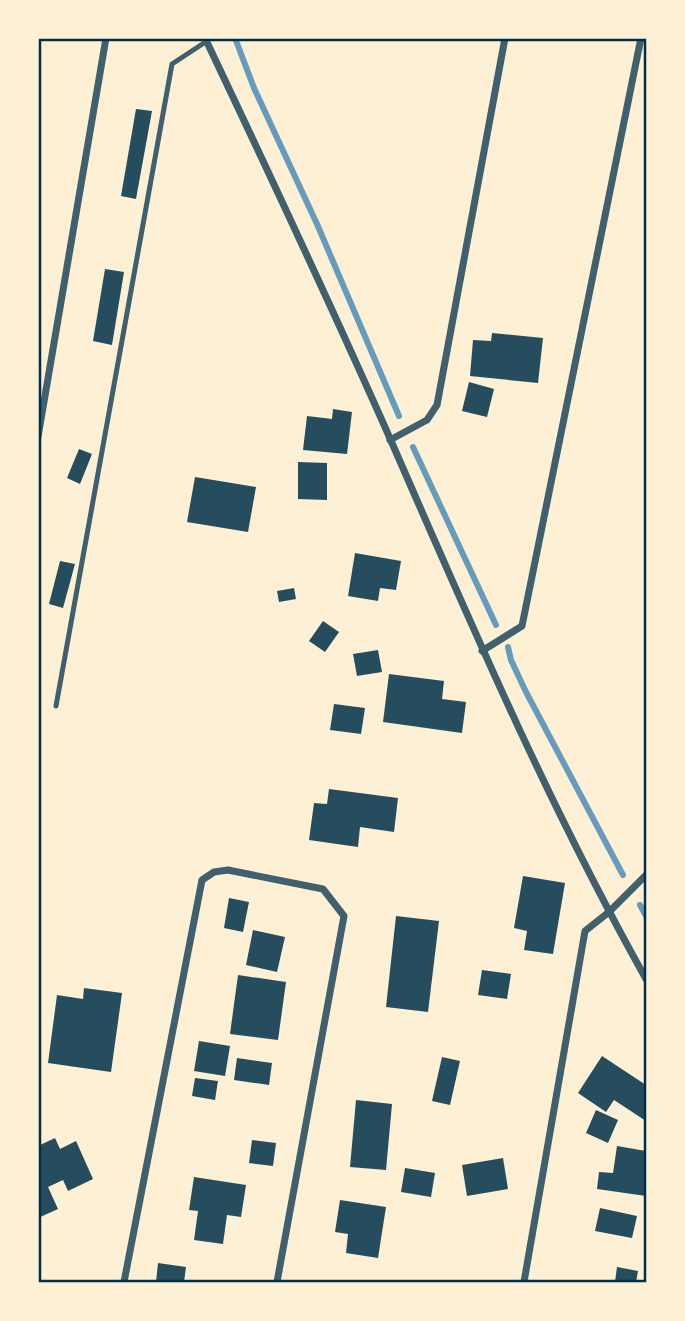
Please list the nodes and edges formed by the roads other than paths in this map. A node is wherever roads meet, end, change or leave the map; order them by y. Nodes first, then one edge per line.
1 (106, 38) edge
2 (505, 38) edge
3 (641, 38) edge
4 (206, 40) edge
5 (38, 437) edge
6 (390, 440) junction
7 (482, 651) junction
8 (56, 706) dead end
9 (646, 875) edge
10 (609, 912) junction
11 (646, 979) edge
12 (124, 1283) edge
13 (277, 1283) edge
14 (524, 1283) edge

1 - 5 street
2 - 6 street
3 - 7 street
4 - 6 street
4 - 8 lane
6 - 7 street
7 - 10 street
9 - 10 street
10 - 11 street
10 - 14 street
12 - 13 street

